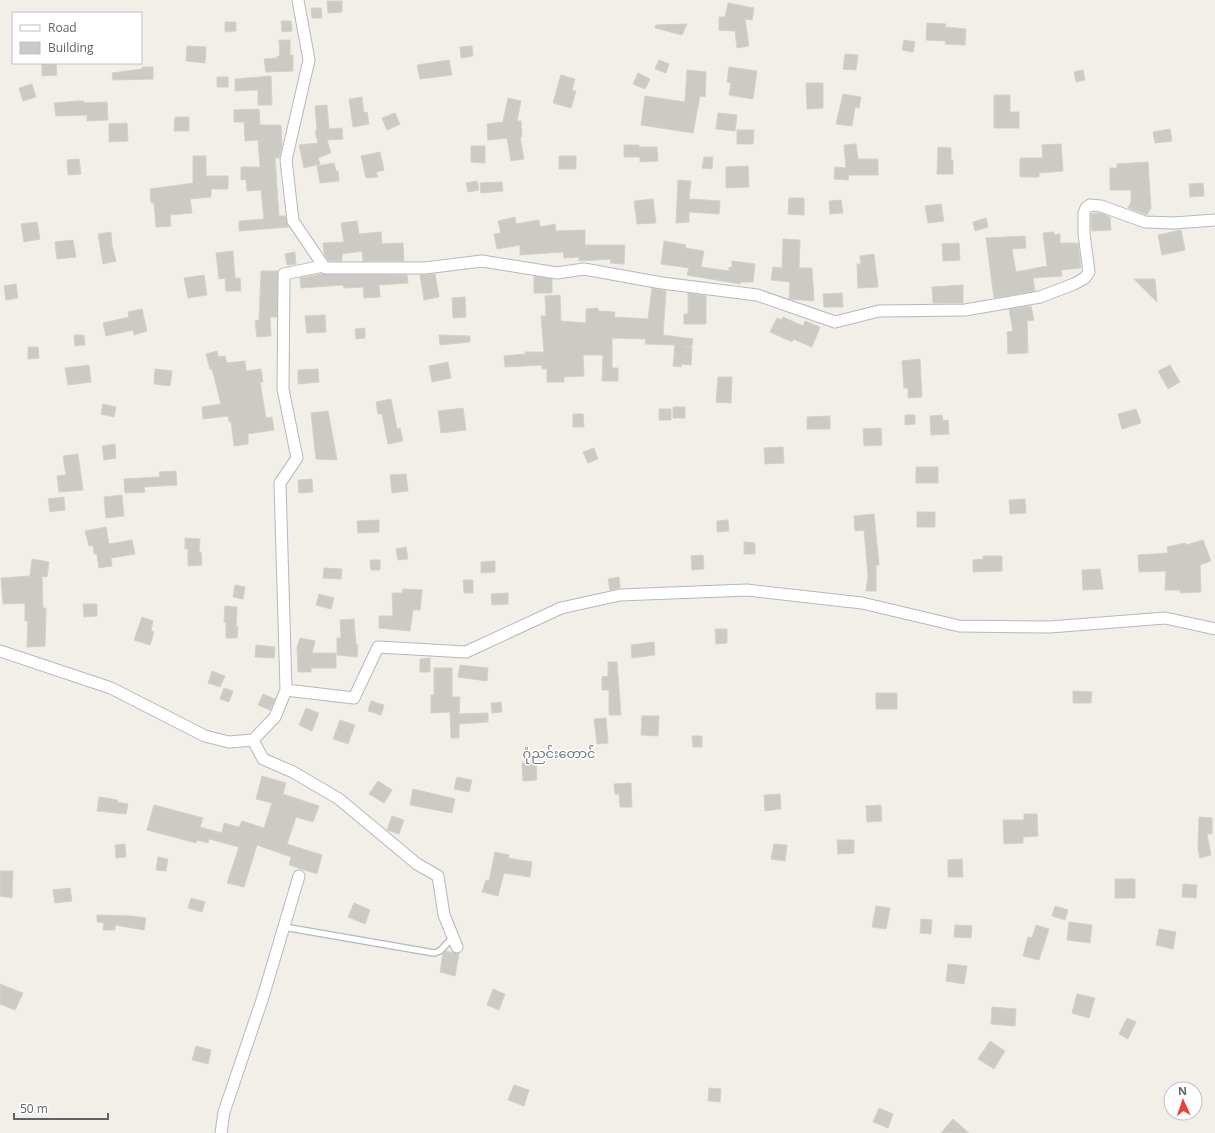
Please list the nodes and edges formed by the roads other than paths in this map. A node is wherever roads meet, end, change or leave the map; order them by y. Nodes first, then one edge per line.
1 (298, 0) edge
2 (1215, 220) edge
3 (323, 266) junction
4 (1215, 629) edge
5 (0, 651) edge
6 (286, 690) junction
7 (252, 740) junction
8 (299, 876) dead end
9 (284, 927) junction
10 (454, 943) joint
11 (221, 1133) edge

1 - 3 street
2 - 3 street
3 - 6 street
4 - 6 street
5 - 7 street
6 - 7 street
7 - 10 street
8 - 9 street
9 - 10 lane
9 - 11 street

